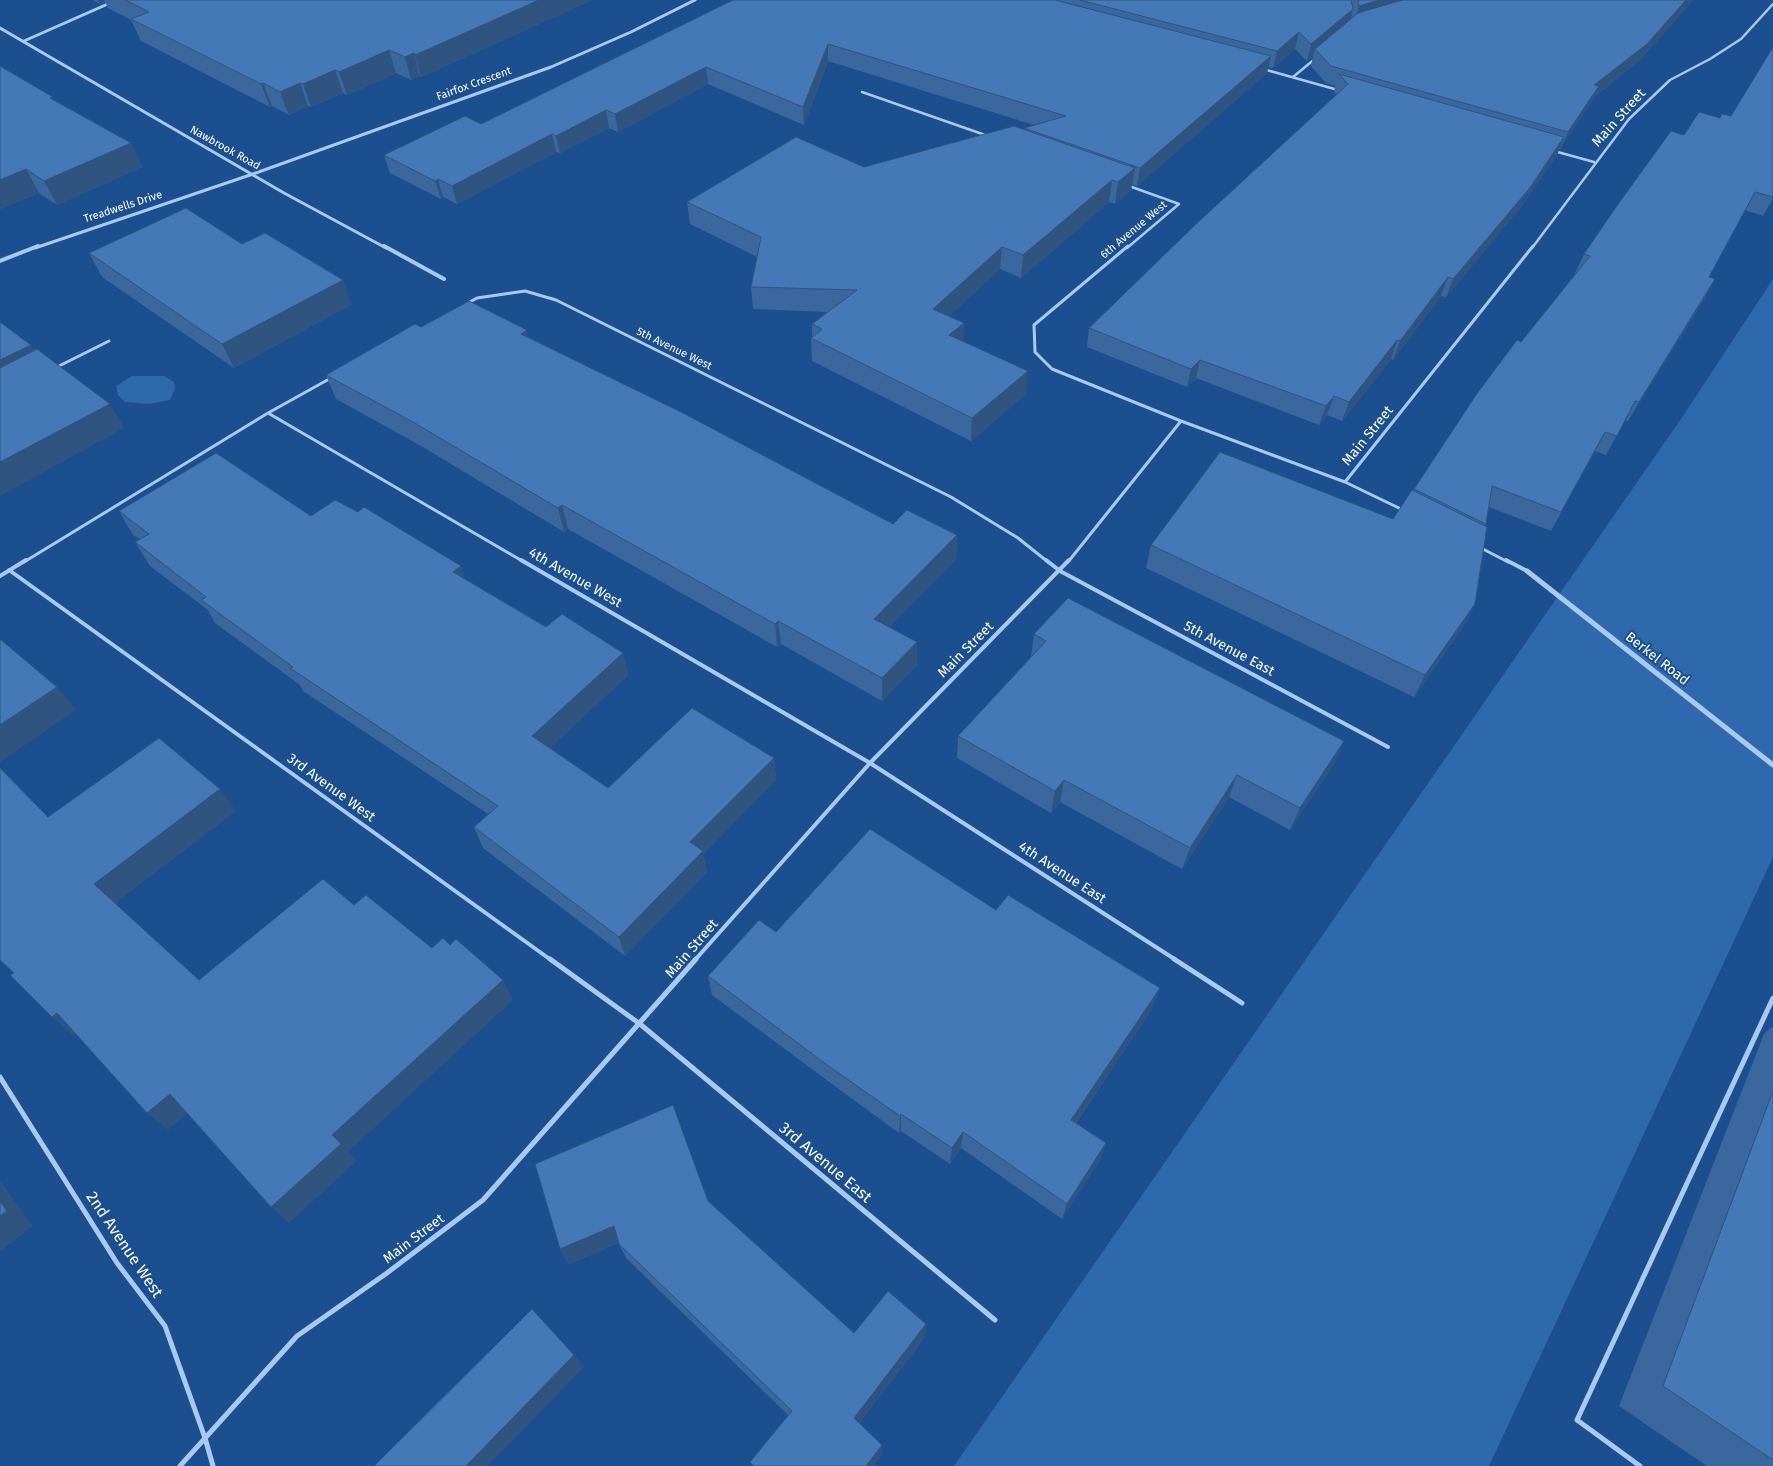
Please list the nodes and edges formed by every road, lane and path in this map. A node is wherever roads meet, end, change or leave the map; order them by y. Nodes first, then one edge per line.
1 (117, 0) edge
2 (695, 0) edge
3 (1773, 4) edge
4 (0, 28) edge
5 (24, 41) junction
6 (1322, 52) edge
7 (1254, 67) edge
8 (1293, 77) junction
9 (1340, 90) edge
10 (862, 92) dead end
11 (993, 138) edge
12 (1547, 149) edge
13 (1594, 162) junction
14 (253, 174) junction
15 (1124, 184) edge
16 (0, 261) edge
17 (444, 280) dead end
18 (460, 307) edge
19 (109, 341) dead end
20 (50, 370) edge
21 (338, 374) edge
22 (268, 412) junction
23 (1181, 421) junction
24 (1345, 482) junction
25 (1406, 512) edge
26 (1475, 545) edge
27 (9, 570) junction
28 (1060, 571) junction
29 (1526, 571) joint
30 (0, 576) edge
31 (1388, 747) dead end
32 (870, 763) junction
33 (1773, 765) edge
34 (1773, 998) edge
35 (1242, 1002) dead end
36 (640, 1024) junction
37 (0, 1077) edge
38 (995, 1320) dead end
39 (205, 1438) junction
40 (180, 1466) edge
41 (213, 1466) edge
42 (1640, 1466) edge

1 - 5 street
2 - 14 street, Fairfox Crescent
3 - 13 lane, Main Street
4 - 5 street, Nawbrook Road
5 - 14 street, Nawbrook Road
6 - 8 lane
7 - 8 lane
8 - 9 lane
10 - 11 lane
12 - 13 lane
13 - 24 lane, Main Street
14 - 16 street, Treadwells Drive
14 - 17 street, Nawbrook Road
15 - 23 lane, 6th Avenue West
18 - 28 lane, 5th Avenue West
19 - 20 lane
21 - 22 lane
22 - 27 lane
22 - 32 lane, 4th Avenue West
23 - 24 lane, Main Street
23 - 28 lane, Main Street
24 - 25 lane
26 - 29 lane
27 - 30 lane
27 - 36 lane, 3rd Avenue West
28 - 31 lane, 5th Avenue East
28 - 32 lane, Main Street
29 - 33 street, Berkel Road
32 - 35 lane, 4th Avenue East
32 - 36 lane, Main Street
34 - 42 lane
36 - 38 lane, 3rd Avenue East
36 - 39 lane, Main Street
37 - 39 lane, 2nd Avenue West
39 - 40 lane, Main Street
39 - 41 lane, 2nd Avenue West

